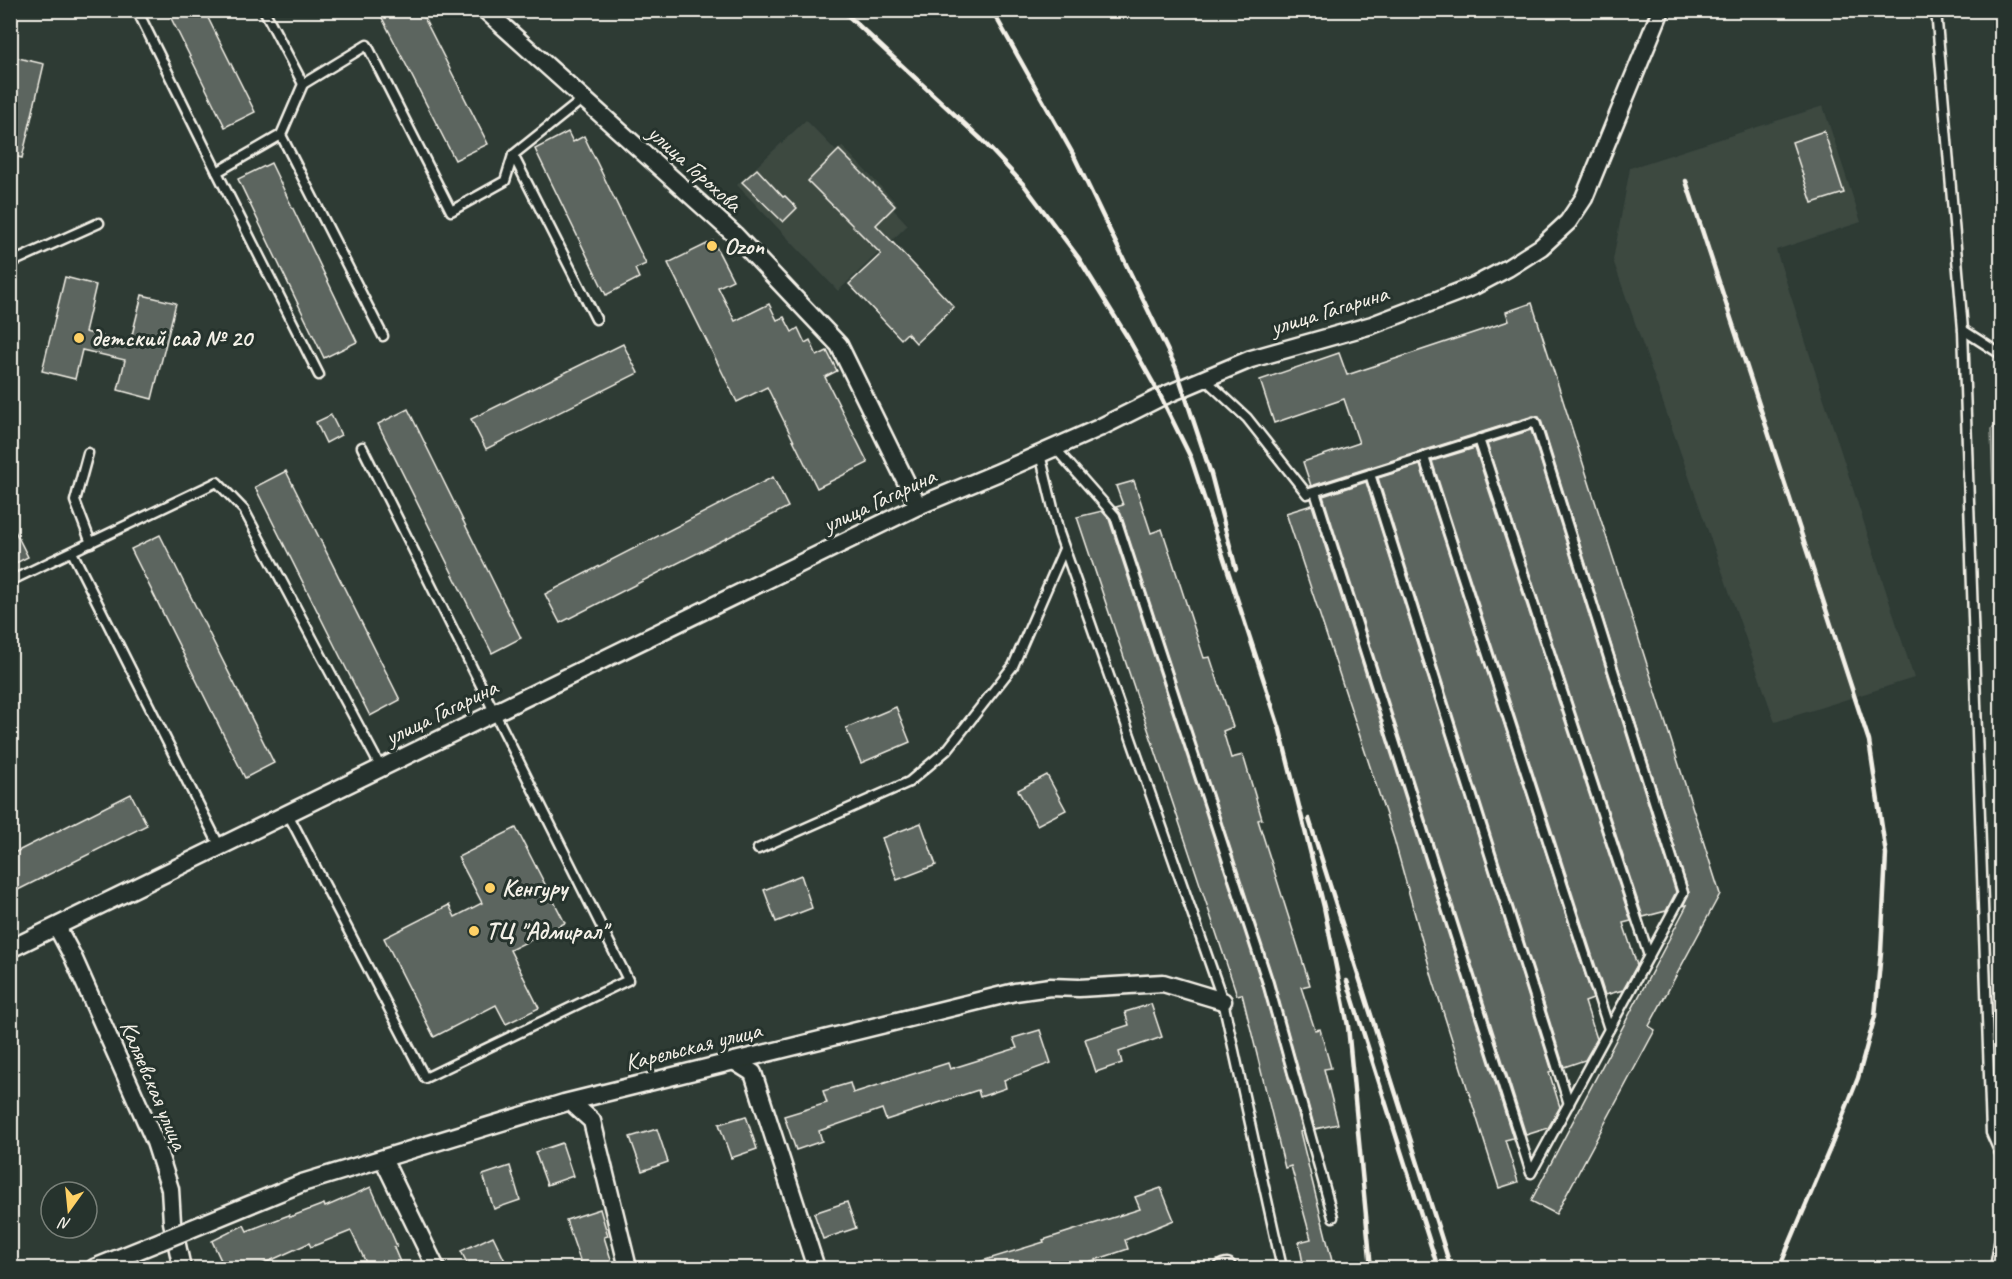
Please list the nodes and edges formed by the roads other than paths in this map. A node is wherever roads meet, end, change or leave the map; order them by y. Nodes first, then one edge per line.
1 (137, 10) edge
2 (264, 10) edge
3 (485, 10) edge
4 (1661, 10) edge
5 (1936, 10) edge
6 (303, 84) junction
7 (583, 99) junction
8 (282, 135) junction
9 (513, 155) junction
10 (217, 172) junction
11 (99, 223) dead end
12 (10, 263) edge
13 (596, 319) dead end
14 (1963, 330) junction
15 (384, 336) dead end
16 (2001, 355) edge
17 (319, 375) dead end
18 (1204, 379) junction
19 (1479, 440) junction
20 (362, 447) dead end
21 (1048, 451) junction
22 (88, 453) dead end
23 (1424, 457) junction
24 (1370, 474) junction
25 (1315, 492) junction
26 (918, 506) junction
27 (92, 543) junction
28 (1064, 549) junction
29 (72, 552) junction
30 (10, 581) edge
31 (495, 712) junction
32 (381, 768) junction
33 (288, 814) junction
34 (220, 847) junction
35 (758, 849) dead end
36 (57, 927) junction
37 (10, 949) edge
38 (1649, 956) junction
39 (1223, 1000) junction
40 (1609, 1029) junction
41 (734, 1061) junction
42 (571, 1102) junction
43 (1569, 1104) junction
44 (2001, 1158) edge
45 (383, 1159) junction
46 (1333, 1217) dead end
47 (2001, 1226) edge
48 (94, 1269) edge
49 (182, 1269) edge
50 (436, 1269) edge
51 (628, 1269) edge
52 (816, 1269) edge
53 (1282, 1269) edge
54 (1995, 1269) edge

1 - 10 lane
2 - 6 lane
3 - 7 street, улица Горохова
4 - 18 street, улица Гагарина
5 - 14 lane
6 - 8 lane
6 - 9 lane
7 - 9 lane
7 - 26 street, улица Горохова
8 - 10 lane
8 - 15 lane
9 - 13 lane
10 - 17 lane
11 - 12 lane
14 - 16 lane
14 - 44 lane
18 - 21 street, улица Гагарина
18 - 25 lane
19 - 23 lane
19 - 38 lane
19 - 38 lane
20 - 31 lane
21 - 26 street, улица Гагарина
21 - 28 lane
21 - 46 lane
22 - 27 lane
23 - 24 lane
23 - 40 lane
24 - 25 lane
24 - 43 lane
25 - 43 lane
26 - 31 street, улица Гагарина
27 - 29 lane
27 - 32 lane
28 - 35 lane
28 - 39 lane
29 - 30 lane
29 - 34 lane
31 - 32 street, улица Гагарина
31 - 33 lane
32 - 33 street, улица Гагарина
33 - 34 street, улица Гагарина
34 - 36 street, улица Гагарина
36 - 37 street, улица Гагарина
36 - 49 street, Каляевская улица
38 - 40 lane
39 - 41 street, Карельская улица
39 - 53 lane
40 - 43 lane
41 - 42 street, Карельская улица
41 - 52 street
42 - 45 street, Карельская улица
42 - 51 street
45 - 48 street, Карельская улица, bridge
45 - 50 street
47 - 54 lane

